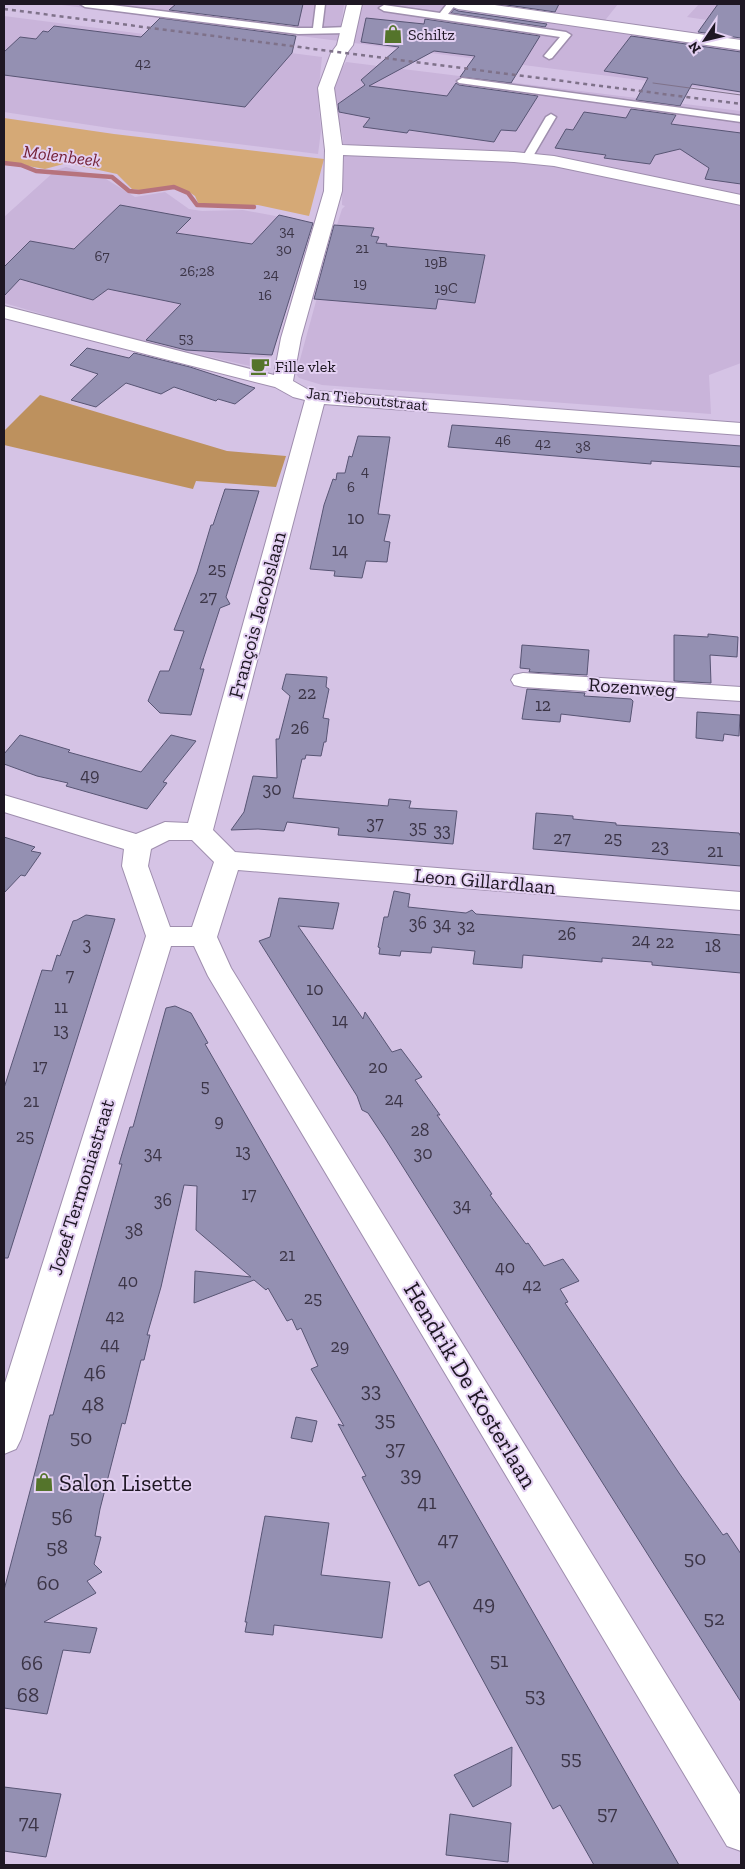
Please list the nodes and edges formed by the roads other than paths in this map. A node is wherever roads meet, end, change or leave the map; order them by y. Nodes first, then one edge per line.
1 (85, 4) edge
2 (321, 4) edge
3 (354, 4) edge
4 (451, 4) edge
5 (458, 4) edge
6 (384, 8) dead end
7 (442, 16) junction
8 (566, 20) junction
9 (317, 31) junction
10 (555, 34) junction
11 (347, 38) junction
12 (741, 45) edge
13 (549, 56) dead end
14 (462, 81) dead end
15 (550, 117) dead end
16 (741, 119) edge
17 (334, 150) junction
18 (527, 158) junction
19 (741, 200) edge
20 (4, 312) edge
21 (282, 383) junction
22 (316, 398) junction
23 (741, 429) edge
24 (523, 680) dead end
25 (741, 694) edge
26 (4, 803) edge
27 (199, 832) junction
28 (138, 844) junction
29 (228, 860) junction
30 (741, 901) edge
31 (160, 936) junction
32 (203, 937) junction
33 (11, 1389) edge
34 (4, 1439) edge
35 (741, 1832) edge

1 - 9 lane
2 - 9 lane
3 - 11 street
4 - 7 lane
5 - 8 street
6 - 7 lane
7 - 10 lane
8 - 10 lane
8 - 12 street
9 - 11 lane
10 - 13 lane
11 - 17 street
14 - 16 lane
15 - 18 lane
17 - 18 street
17 - 21 street
18 - 19 street
20 - 21 street, Jan Tieboutstraat
21 - 22 street, Jan Tieboutstraat
22 - 23 street, Jan Tieboutstraat
22 - 27 street, François Jacobslaan
24 - 25 street, Rozenweg
26 - 28 street
27 - 28 street
27 - 29 street
28 - 31 street
29 - 30 street, Leon Gillardlaan
29 - 32 street
31 - 32 street
31 - 33 street, Jozef Termoniastraat
32 - 35 street, Hendrik De Kosterlaan
33 - 34 street, Jozef Termoniastraat

